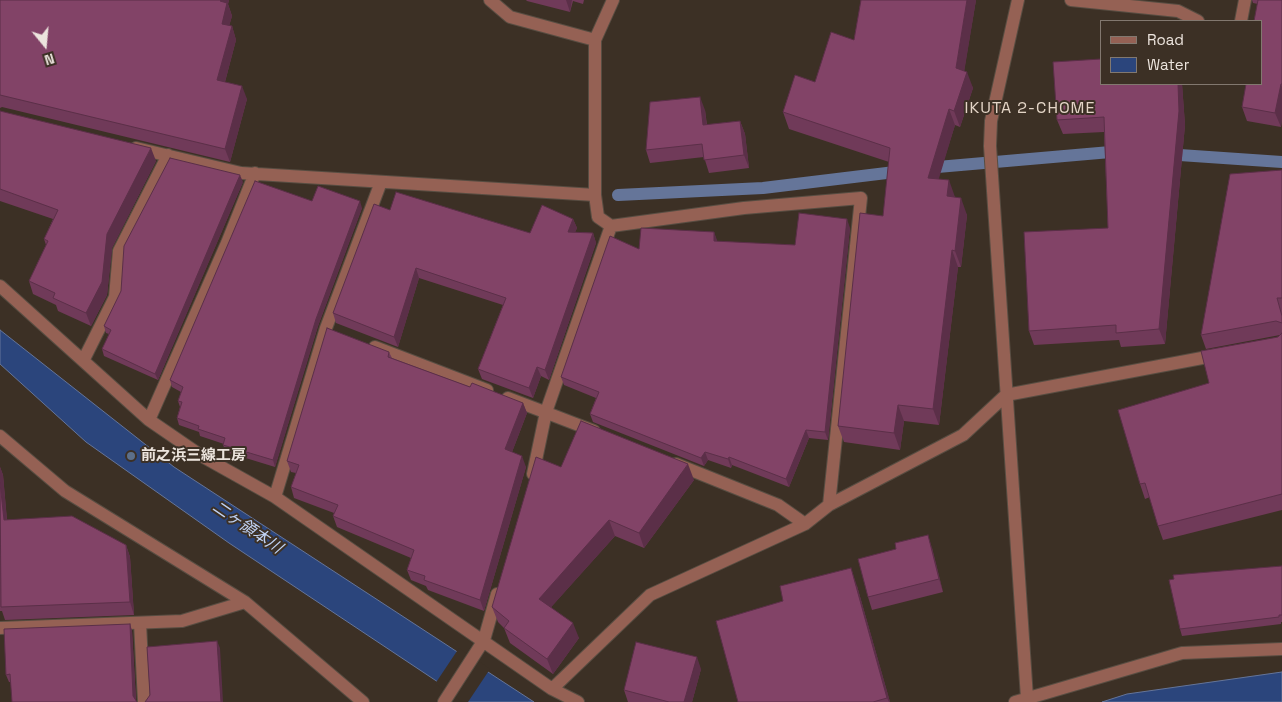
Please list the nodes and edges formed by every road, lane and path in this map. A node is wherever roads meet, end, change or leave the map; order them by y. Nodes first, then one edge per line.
1 (490, 0) edge
2 (614, 0) edge
3 (1018, 0) edge
4 (1071, 0) edge
5 (1244, 0) edge
6 (1196, 20) edge
7 (1241, 20) edge
8 (595, 40) junction
9 (120, 144) edge
10 (168, 155) junction
11 (255, 173) junction
12 (381, 182) junction
13 (595, 195) junction
14 (611, 226) junction
15 (0, 286) edge
16 (363, 342) edge
17 (1234, 352) edge
18 (84, 359) junction
19 (1006, 395) junction
20 (546, 412) junction
21 (150, 420) junction
22 (0, 436) edge
23 (609, 437) edge
24 (662, 459) edge
25 (530, 484) edge
26 (275, 496) junction
27 (829, 505) junction
28 (805, 524) junction
29 (500, 585) edge
30 (245, 602) junction
31 (140, 622) junction
32 (0, 628) edge
33 (484, 640) junction
34 (1282, 648) edge
35 (552, 688) junction
36 (1027, 698) junction
37 (144, 702) edge
38 (363, 702) edge
39 (444, 702) edge
40 (578, 702) edge
41 (1015, 702) edge

1 - 8 street
2 - 8 street
3 - 19 street
4 - 6 street
5 - 7 street
8 - 13 street
9 - 10 street
10 - 11 street
10 - 18 street
11 - 12 street
11 - 21 street
12 - 13 street
12 - 26 street
13 - 14 street
14 - 20 street
14 - 27 street
15 - 18 street
16 - 20 street
17 - 19 street
18 - 21 street
19 - 27 street
19 - 36 street
20 - 23 street
20 - 25 street
21 - 26 street
22 - 30 street
24 - 28 street
26 - 33 street
27 - 28 street
28 - 35 street
29 - 33 street
30 - 31 street
30 - 38 street
31 - 32 street
31 - 37 street
33 - 35 street
33 - 39 street
34 - 36 street
35 - 40 street
36 - 41 street

